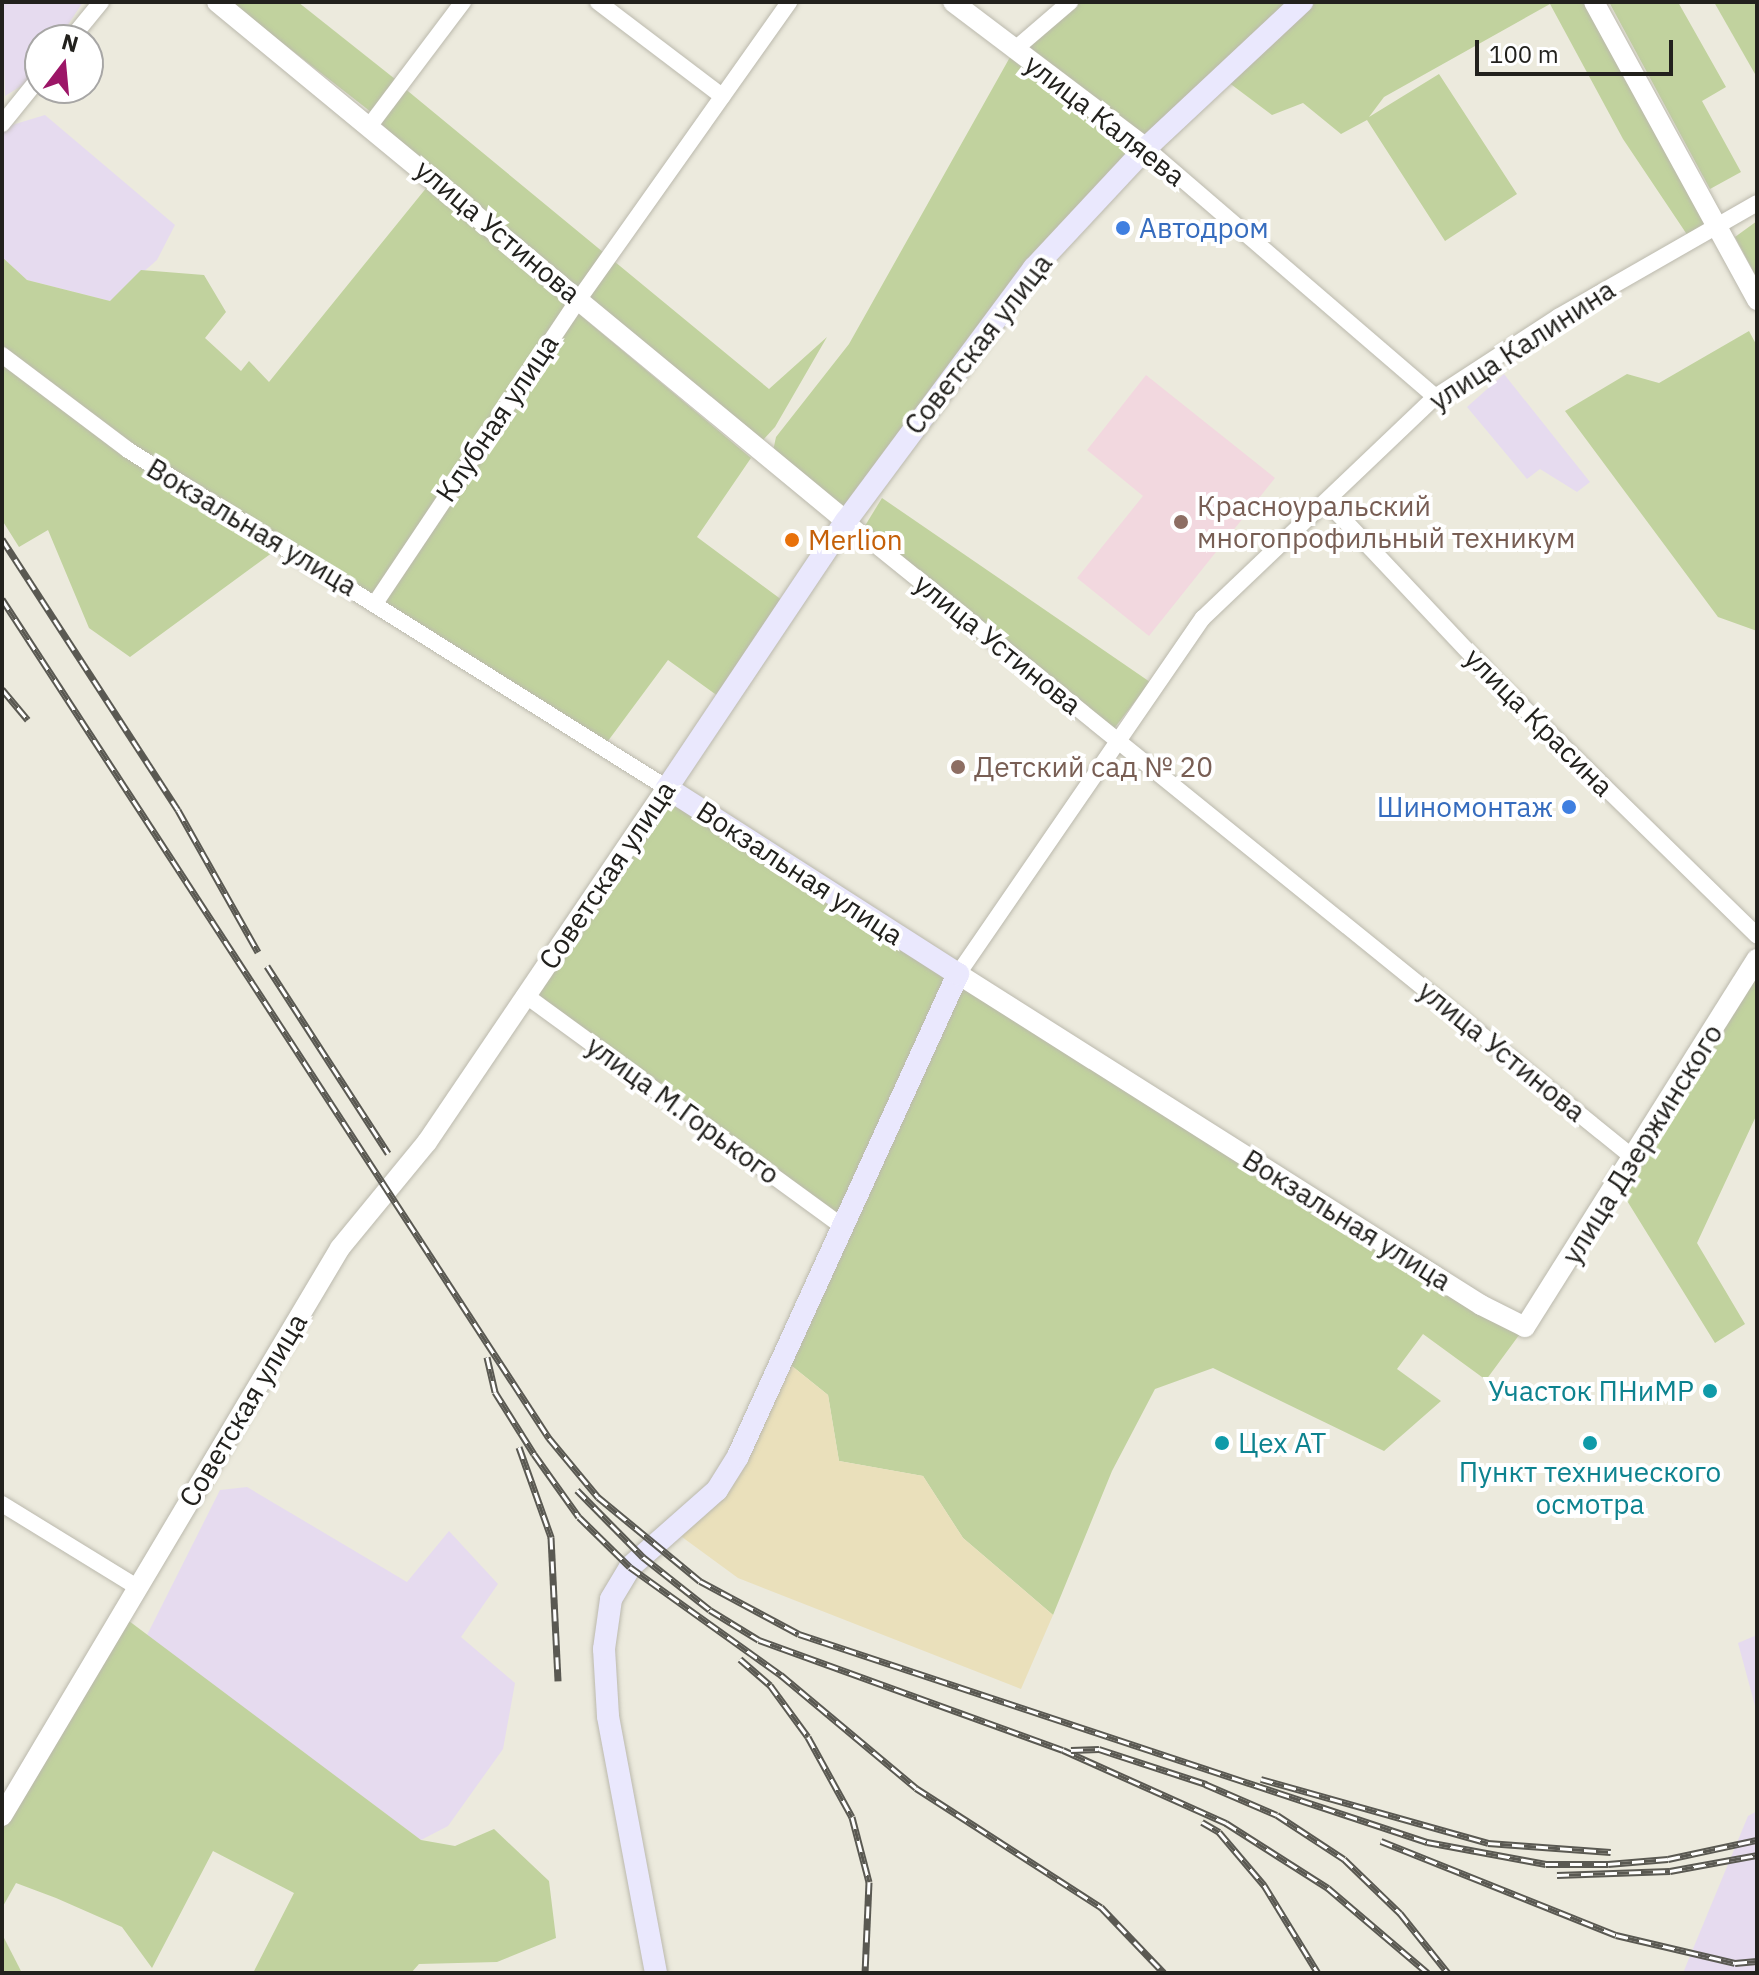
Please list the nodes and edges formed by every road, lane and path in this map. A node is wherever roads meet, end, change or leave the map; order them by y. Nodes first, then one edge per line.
1 (101, 2) edge
2 (217, 2) edge
3 (463, 2) edge
4 (598, 2) edge
5 (789, 2) edge
6 (953, 2) edge
7 (1070, 2) edge
8 (1302, 2) edge
9 (1594, 2) edge
10 (83, 24) edge
11 (1014, 50) junction
12 (722, 96) junction
13 (24, 97) edge
14 (2, 124) edge
15 (371, 124) junction
16 (1146, 148) junction
17 (1757, 203) edge
18 (1717, 224) junction
19 (579, 299) junction
20 (1757, 300) edge
21 (2, 355) edge
22 (1435, 397) junction
23 (1328, 503) junction
24 (846, 521) junction
25 (376, 602) junction
26 (1115, 739) junction
27 (667, 788) junction
28 (1757, 936) edge
29 (1757, 959) edge
30 (958, 974) junction
31 (525, 995) junction
32 (1635, 1159) junction
33 (840, 1225) junction
34 (1525, 1327) joint
35 (2, 1504) edge
36 (137, 1587) junction
37 (2, 1816) edge
38 (656, 1973) edge

1 - 10 street
2 - 15 street, улица Устинова
3 - 15 street
4 - 12 street
5 - 12 street, Клубная улица
6 - 11 street, улица Каляева
7 - 11 street
8 - 16 main road, Советская улица
9 - 18 street
11 - 16 street, улица Каляева
12 - 19 street, Клубная улица
13 - 14 street
15 - 19 street, улица Устинова
16 - 22 street, улица Каляева
16 - 24 main road, Советская улица
17 - 18 street, улица Калинина
18 - 20 street
18 - 22 street, улица Калинина
19 - 24 street, улица Устинова
19 - 25 street, Клубная улица
21 - 25 street, Вокзальная улица
22 - 23 street, улица Калинина
23 - 26 street, улица Калинина
23 - 28 street, улица Красина
24 - 26 street, улица Устинова
24 - 27 main road, Советская улица
25 - 27 street, Вокзальная улица
26 - 30 street, улица Калинина
26 - 32 street, улица Устинова
27 - 30 main road, Вокзальная улица
27 - 31 street, Советская улица
29 - 32 street, улица Дзержинского
30 - 33 main road
30 - 34 street, Вокзальная улица
31 - 33 street, улица М.Горького
31 - 36 street, Советская улица
32 - 34 street, улица Дзержинского
33 - 38 main road
35 - 36 street
36 - 37 street, Советская улица

